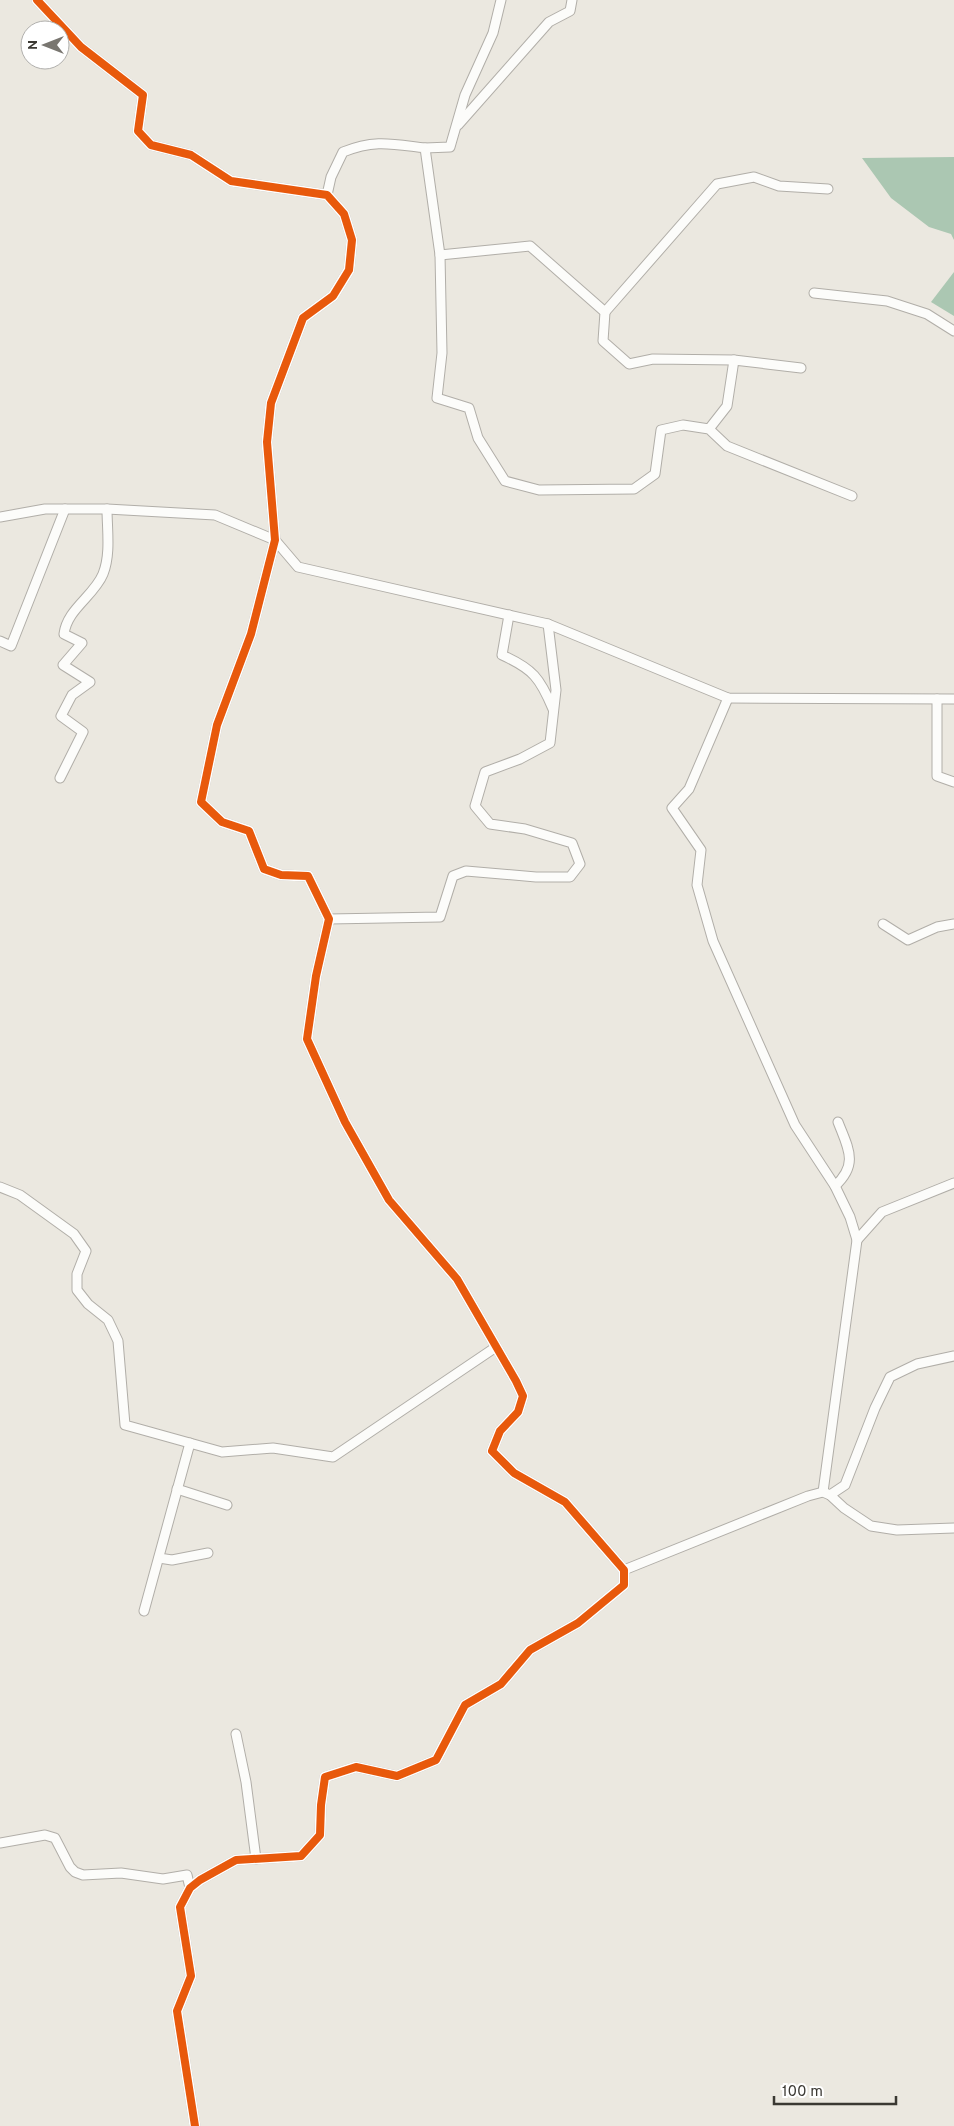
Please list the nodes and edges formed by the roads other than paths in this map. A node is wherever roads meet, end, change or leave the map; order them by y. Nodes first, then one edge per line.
1 (37, 0) edge
2 (501, 0) edge
3 (572, 0) edge
4 (456, 127) junction
5 (425, 148) junction
6 (828, 189) dead end
7 (327, 195) junction
8 (440, 255) junction
9 (814, 292) dead end
10 (605, 312) junction
11 (954, 331) edge
12 (734, 360) junction
13 (802, 368) dead end
14 (709, 429) junction
15 (852, 496) dead end
16 (65, 509) junction
17 (107, 509) junction
18 (0, 517) edge
19 (275, 540) junction
20 (509, 615) junction
21 (548, 624) junction
22 (0, 641) edge
23 (728, 698) junction
24 (937, 699) junction
25 (954, 699) edge
26 (554, 709) junction
27 (60, 778) dead end
28 (954, 782) edge
29 (329, 919) junction
30 (883, 924) dead end
31 (954, 924) edge
32 (838, 1122) dead end
33 (954, 1182) edge
34 (835, 1186) junction
35 (0, 1187) edge
36 (857, 1240) junction
37 (496, 1347) junction
38 (954, 1356) edge
39 (190, 1443) junction
40 (177, 1489) junction
41 (826, 1493) junction
42 (227, 1505) dead end
43 (954, 1528) edge
44 (208, 1553) dead end
45 (159, 1558) junction
46 (624, 1570) junction
47 (144, 1610) dead end
48 (236, 1734) dead end
49 (0, 1843) edge
50 (256, 1859) junction
51 (190, 1888) junction
52 (195, 2126) edge

1 - 7 street
2 - 4 street
3 - 4 street
4 - 5 street
5 - 7 street
5 - 8 street
6 - 10 street
7 - 19 street
8 - 10 street
8 - 14 street
9 - 11 street
10 - 12 street
12 - 13 street
12 - 14 street
14 - 15 street
16 - 17 street
16 - 18 street
16 - 22 street
17 - 19 street
17 - 27 street
19 - 20 street
19 - 29 street
20 - 21 street
20 - 26 street
21 - 23 street
21 - 26 street
23 - 24 street
23 - 34 street
24 - 25 street
24 - 28 street
26 - 29 street
29 - 37 street
30 - 31 street
32 - 34 street
33 - 36 street
34 - 36 street
35 - 39 street
36 - 41 street
37 - 39 street
37 - 46 street
38 - 41 street
39 - 40 street
40 - 42 street
40 - 45 street
41 - 43 street
41 - 46 street
44 - 45 street
45 - 47 street
46 - 50 street
48 - 50 street
49 - 51 street
50 - 51 street
51 - 52 street

